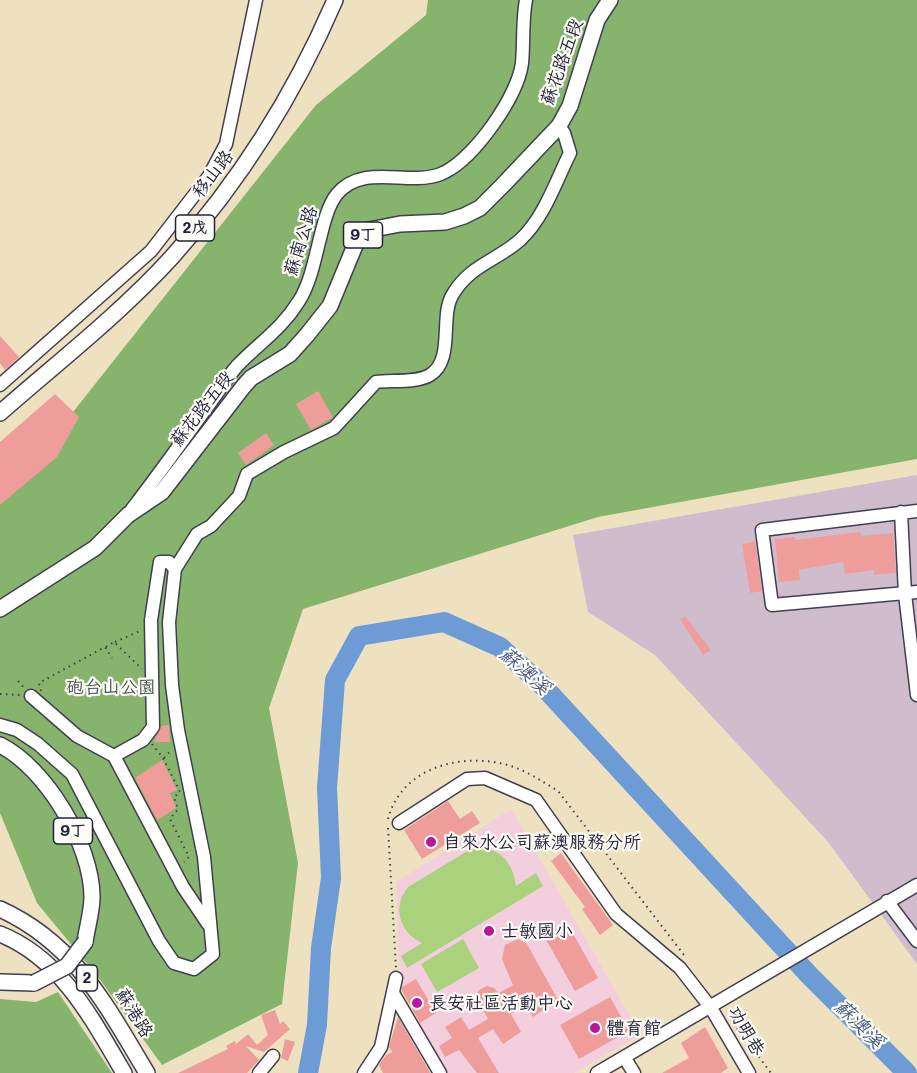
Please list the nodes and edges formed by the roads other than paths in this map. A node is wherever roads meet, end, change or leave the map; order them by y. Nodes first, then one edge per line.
1 (256, 0) edge
2 (335, 0) edge
3 (526, 0) edge
4 (610, 0) edge
5 (559, 126) junction
6 (0, 385) edge
7 (0, 413) edge
8 (917, 511) edge
9 (901, 512) junction
10 (128, 515) junction
11 (176, 569) junction
12 (911, 593) edge
13 (0, 609) edge
14 (917, 695) edge
15 (31, 696) road end
16 (0, 725) edge
17 (0, 745) edge
18 (114, 756) junction
19 (399, 823) dead end
20 (917, 885) edge
21 (884, 903) junction
22 (0, 909) edge
23 (209, 925) junction
24 (0, 934) edge
25 (917, 940) edge
26 (396, 978) road end
27 (0, 982) edge
28 (393, 993) junction
29 (711, 1008) junction
30 (273, 1056) dead end
31 (624, 1057) junction
32 (124, 1073) edge
33 (147, 1073) edge
34 (259, 1073) edge
35 (364, 1073) edge
36 (440, 1073) edge
37 (597, 1073) edge
38 (634, 1073) edge
39 (749, 1073) edge

1 - 6 street
2 - 7 main road, 移山路 / 2戊
3 - 10 street, 蘇南公路
4 - 5 main road, 蘇花路五段 / 9丁
5 - 10 main road, 蘇花路五段 / 9丁
5 - 11 street
8 - 9 street
9 - 12 street
9 - 12 street
10 - 13 main road, 蘇花路五段 / 9丁
11 - 18 street
11 - 23 street
12 - 14 street
15 - 18 street
16 - 23 street
17 - 27 main road, 9丁, bridge
18 - 23 street
19 - 29 street, 功明巷
20 - 21 street
21 - 25 street
21 - 29 street
22 - 33 main road, 蘇港路 / 2
24 - 32 main road, 2
26 - 28 street
28 - 35 street
28 - 36 street
29 - 31 street
29 - 39 street, 功明巷
30 - 34 street
31 - 37 street
31 - 38 street

